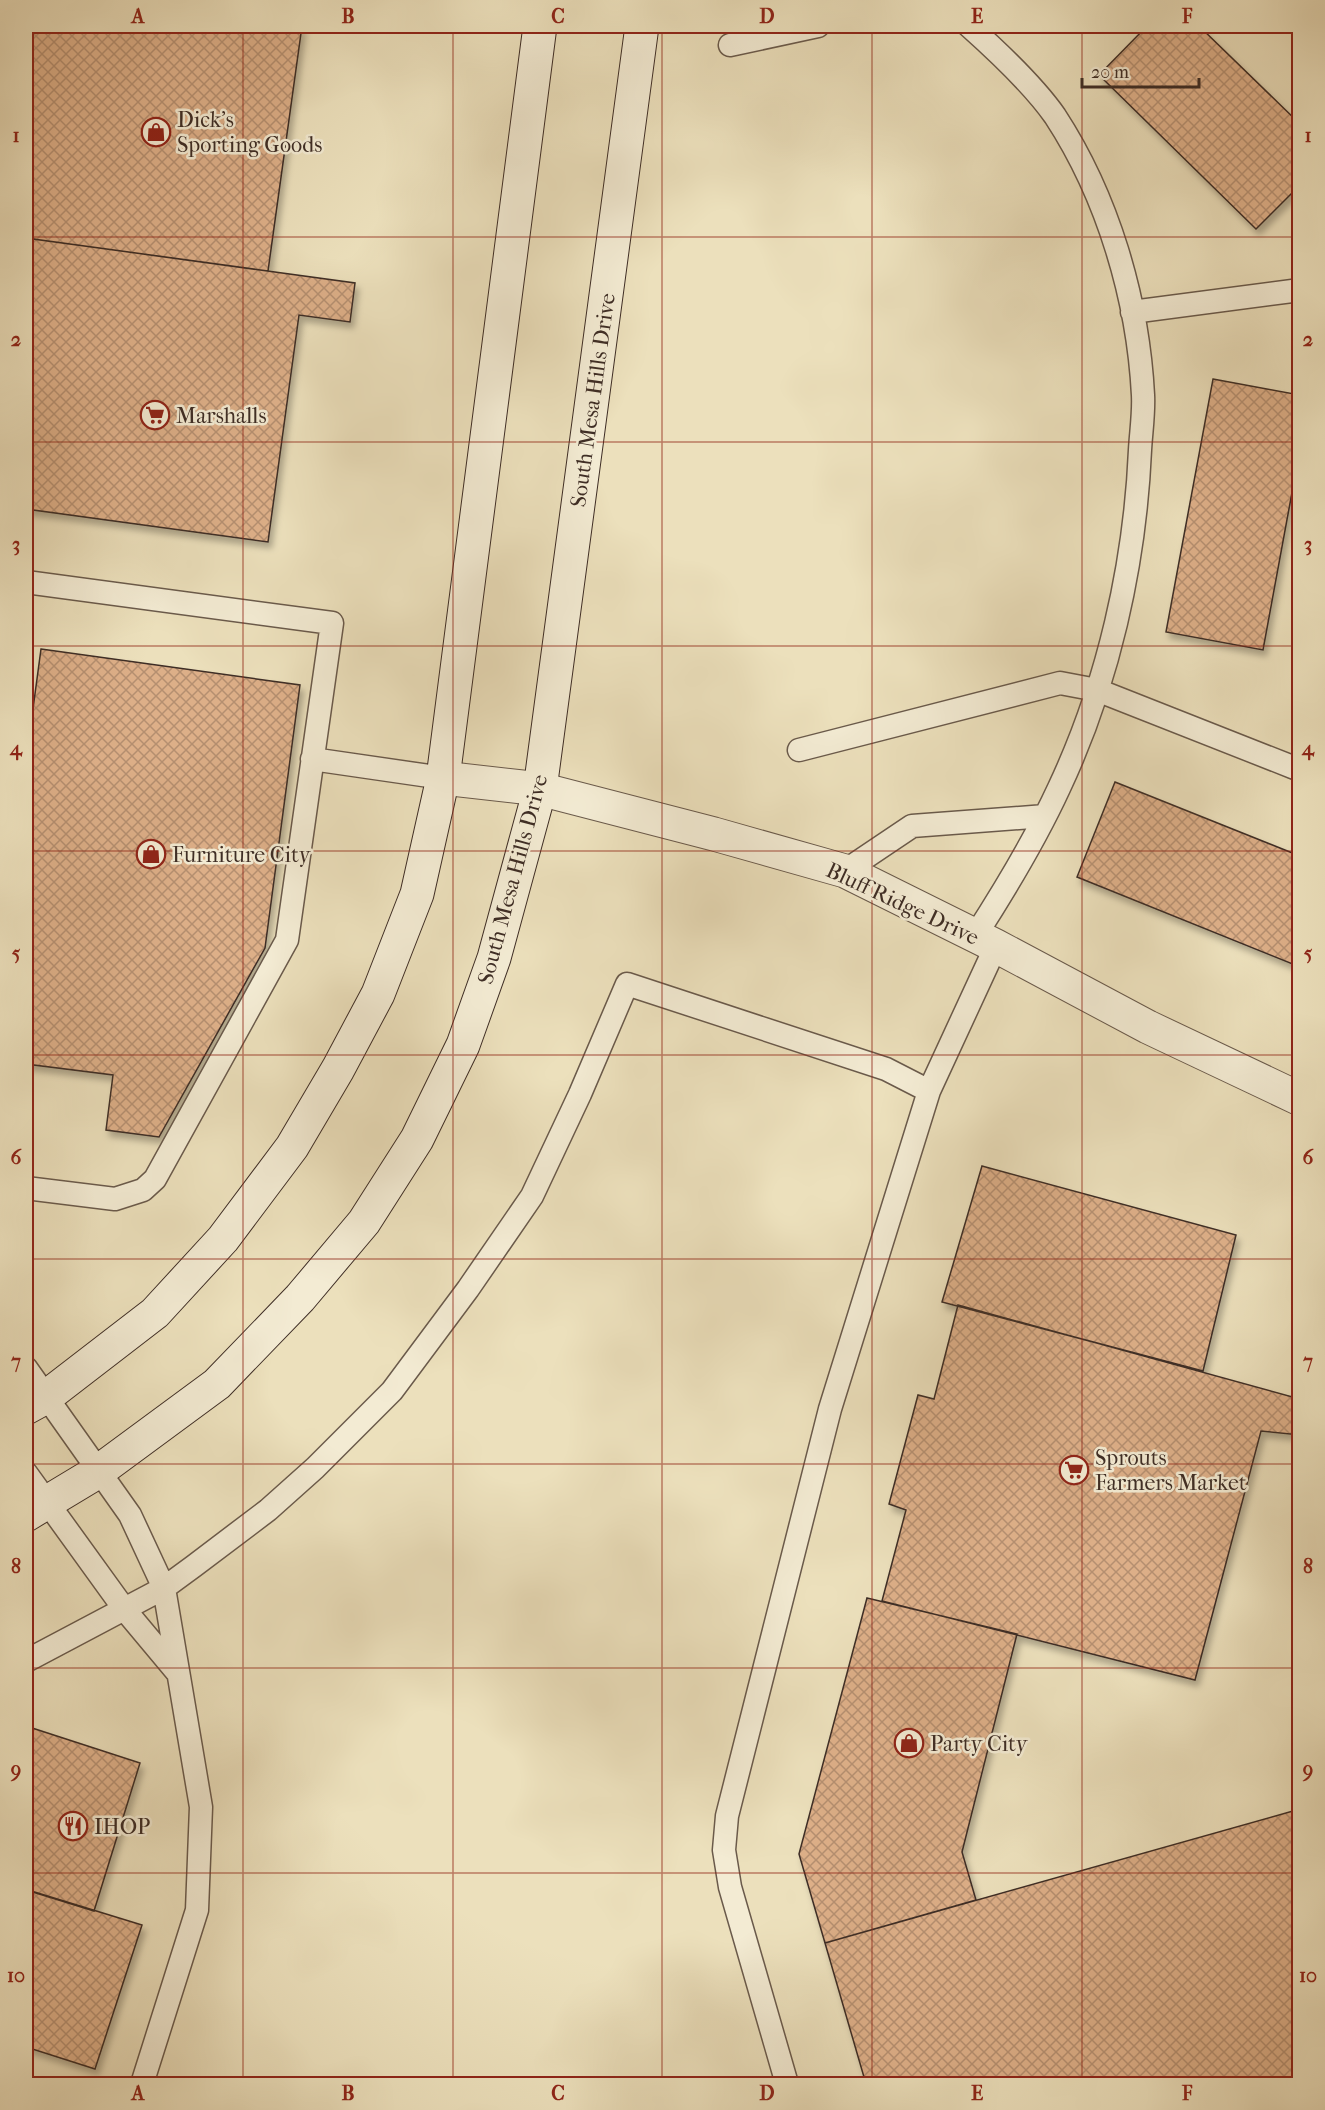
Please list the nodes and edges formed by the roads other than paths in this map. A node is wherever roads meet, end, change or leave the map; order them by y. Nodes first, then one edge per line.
1 (540, 26) edge
2 (642, 26) edge
3 (818, 26) edge
4 (969, 26) edge
5 (730, 45) dead end
6 (1299, 290) edge
7 (1132, 312) junction
8 (26, 582) edge
9 (1097, 690) junction
10 (800, 750) dead end
11 (312, 759) junction
12 (1299, 770) edge
13 (443, 778) junction
14 (540, 789) junction
15 (1045, 816) junction
16 (845, 872) junction
17 (986, 941) junction
18 (929, 1091) junction
19 (1299, 1099) edge
20 (26, 1188) edge
21 (26, 1368) edge
22 (36, 1403) edge
23 (99, 1471) junction
24 (26, 1473) edge
25 (36, 1509) edge
26 (164, 1588) junction
27 (125, 1610) junction
28 (26, 1661) edge
29 (177, 1672) junction
30 (142, 2085) edge
31 (786, 2085) edge

1 - 13 street
2 - 14 street, South Mesa Hills Drive
3 - 5 lane
4 - 7 lane
6 - 7 lane
7 - 9 lane
8 - 11 lane
9 - 10 lane
9 - 12 lane
9 - 15 lane
11 - 13 lane
11 - 20 lane
13 - 14 street, Bluff Ridge Drive
13 - 22 street
14 - 16 street, Bluff Ridge Drive
14 - 23 street, South Mesa Hills Drive
15 - 16 lane
15 - 17 lane
16 - 17 street, Bluff Ridge Drive
17 - 18 lane
17 - 19 street, Bluff Ridge Drive
18 - 26 lane
18 - 31 lane
21 - 22 lane
22 - 23 lane
23 - 25 street, South Mesa Hills Drive
23 - 26 lane
24 - 25 lane
25 - 27 lane
26 - 27 lane
26 - 29 lane
27 - 28 lane
27 - 29 lane
29 - 30 lane

